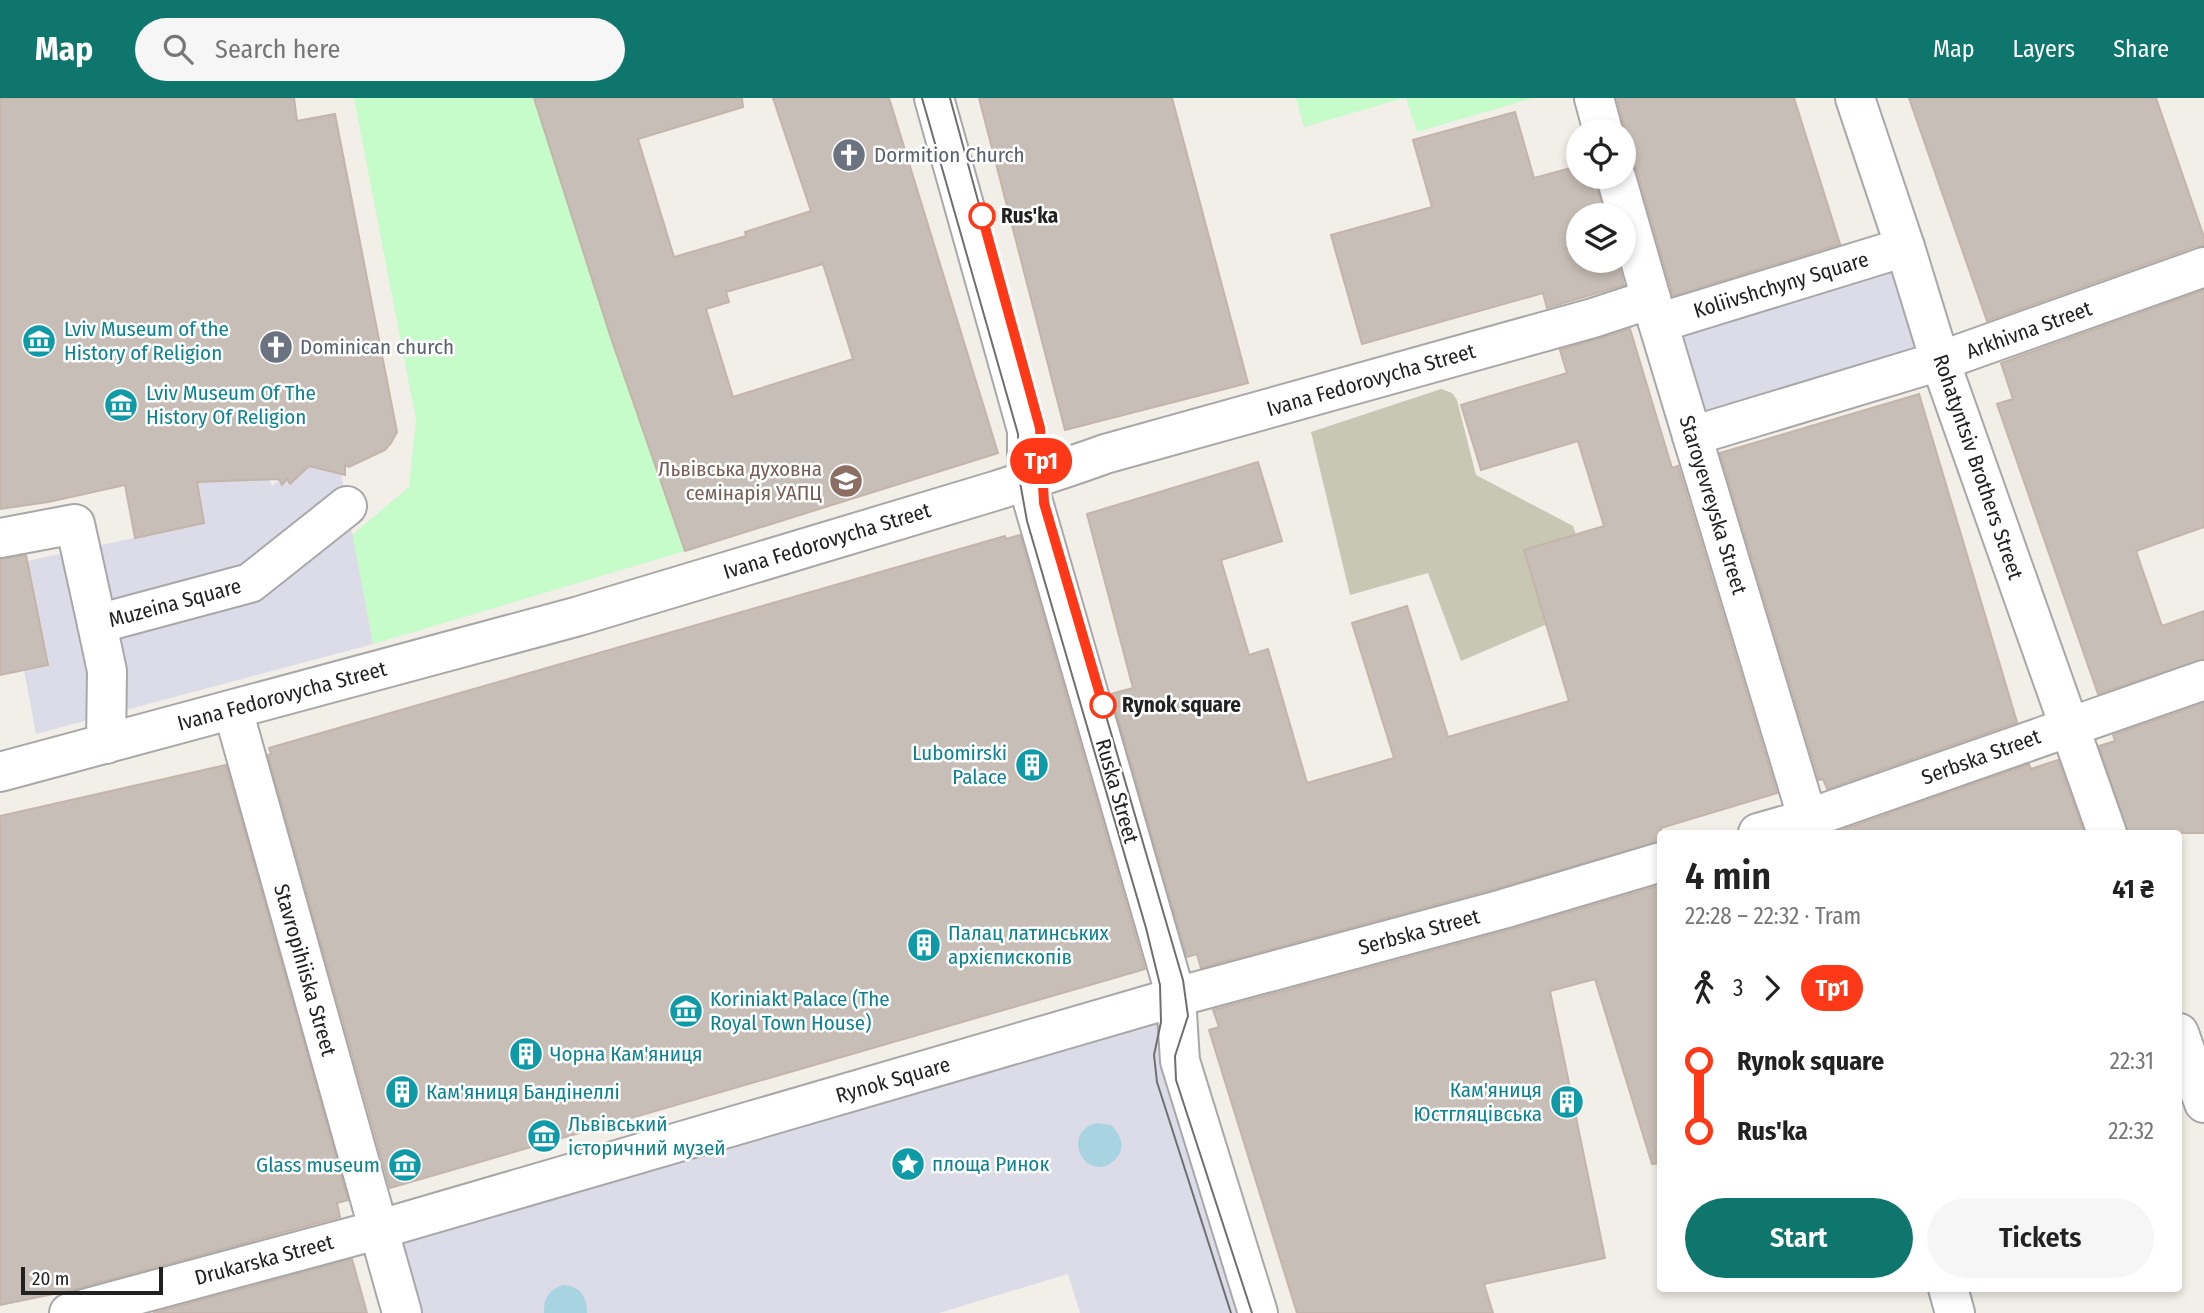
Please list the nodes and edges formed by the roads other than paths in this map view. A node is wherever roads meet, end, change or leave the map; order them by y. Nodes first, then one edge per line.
1 (934, 98) edge
2 (1594, 98) edge
3 (1855, 98) edge
4 (1600, 119) edge
5 (1619, 189) edge
6 (1905, 247) junction
7 (2204, 267) edge
8 (1654, 311) junction
9 (1940, 361) junction
10 (1692, 436) junction
11 (1027, 481) junction
12 (347, 506) dead end
13 (0, 538) edge
14 (97, 624) junction
15 (2204, 680) edge
16 (233, 710) junction
17 (2069, 726) junction
18 (106, 744) junction
19 (0, 772) edge
20 (1810, 826) edge
21 (1780, 830) edge
22 (2106, 830) edge
23 (1657, 863) edge
24 (1176, 997) junction
25 (2182, 1041) edge
26 (2204, 1103) edge
27 (377, 1230) junction
28 (1949, 1292) edge
29 (69, 1313) edge
30 (402, 1313) edge
31 (1258, 1313) edge
32 (1955, 1313) edge

1 - 11 street, Ruska Street
2 - 4 street
3 - 6 street, Rohatyntsiv Brothers Street
5 - 8 street, Staroyevreyska Street
6 - 8 street, Koliivshchyny Square
6 - 9 street, Rohatyntsiv Brothers Street
7 - 9 street, Arkhivna Street
8 - 10 street, Staroyevreyska Street
8 - 11 street, Ivana Fedorovycha Street
9 - 10 street, Arkhivna Street
9 - 17 street, Rohatyntsiv Brothers Street
10 - 20 street, Staroyevreyska Street
11 - 16 street, Ivana Fedorovycha Street
11 - 24 street, Ruska Street
12 - 14 street, Muzeina Square
13 - 14 street
14 - 18 street, Muzeina Square
15 - 17 street, Serbska Street
16 - 18 street, Ivana Fedorovycha Street
16 - 27 street, Stavropihiiska Street
17 - 20 street, Serbska Street
17 - 22 street, Rohatyntsiv Brothers Street
18 - 19 street, Ivana Fedorovycha Street
20 - 21 street, Serbska Street
23 - 24 street, Serbska Street
24 - 27 street, Rynok Square
24 - 31 street
25 - 26 street
27 - 29 street, Drukarska Street
27 - 30 street
28 - 32 street

